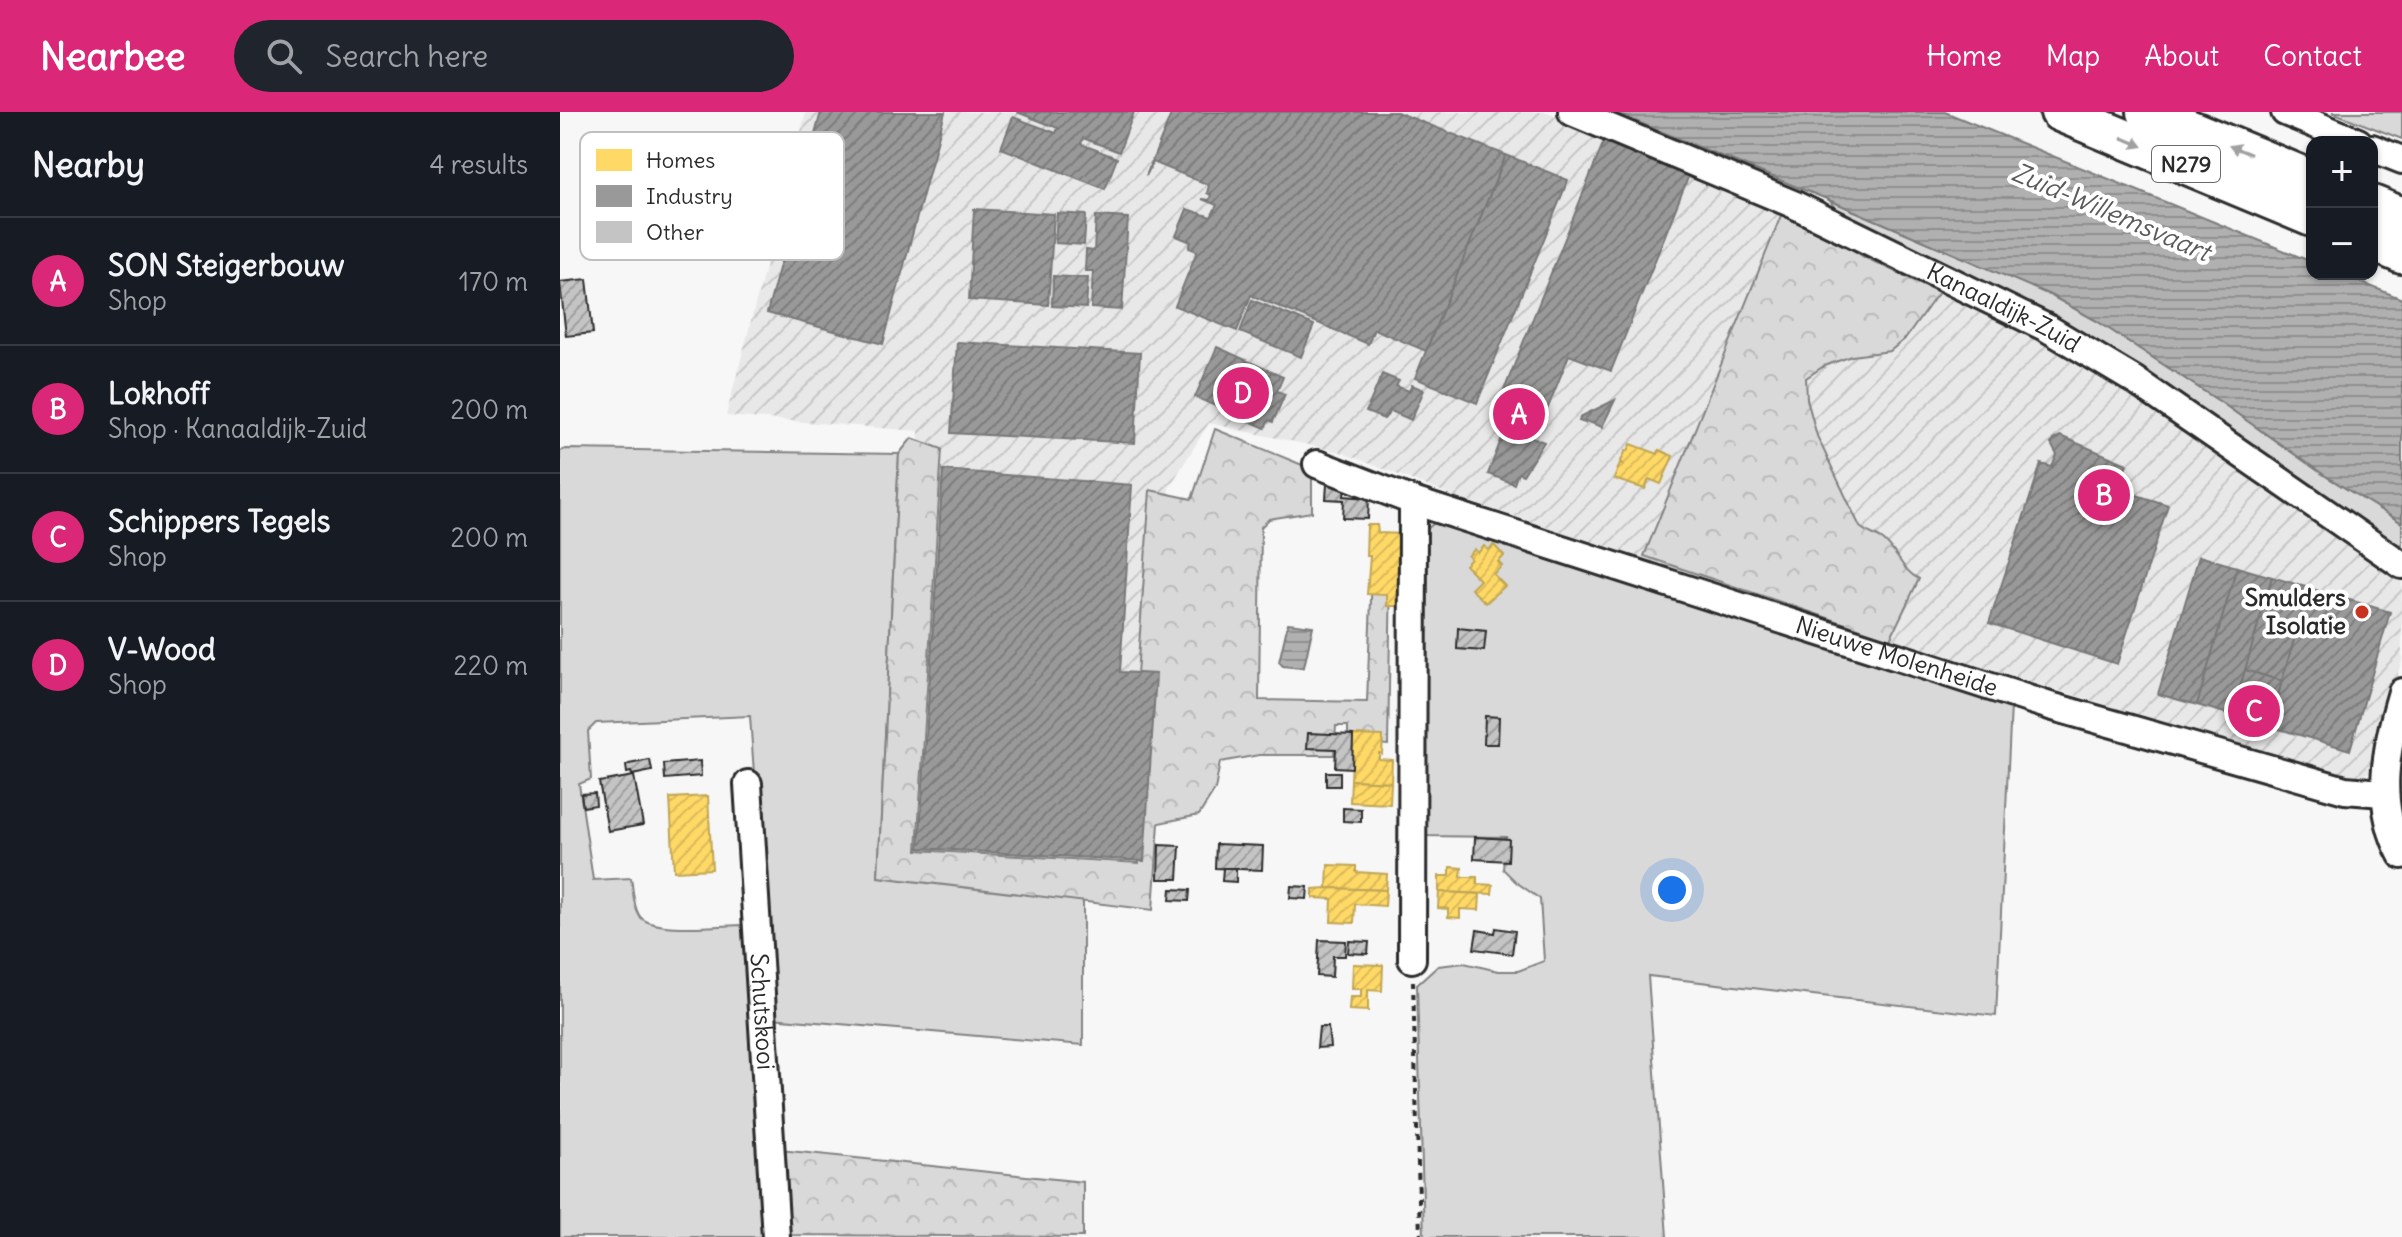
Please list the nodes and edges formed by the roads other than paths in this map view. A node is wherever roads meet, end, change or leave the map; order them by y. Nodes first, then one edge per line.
1 (1572, 112) edge
2 (2060, 112) edge
3 (2147, 112) edge
4 (2285, 112) edge
5 (2343, 136) edge
6 (2378, 150) edge
7 (2402, 160) edge
8 (2306, 178) edge
9 (2378, 207) edge
10 (2306, 214) edge
11 (2402, 217) edge
12 (2378, 244) edge
13 (2402, 254) edge
14 (1317, 464) dead end
15 (1413, 501) junction
16 (2402, 565) edge
17 (2402, 692) edge
18 (748, 784) dead end
19 (2383, 793) junction
20 (2402, 855) edge
21 (1412, 959) road end
22 (776, 1237) edge

1 - 16 street, Kanaaldijk-Zuid
2 -> 10 highway, N279
8 -> 3 highway, N279
4 - 5 street
6 - 7 street
9 - 11 highway
12 - 13 highway
14 - 15 street, Nieuwe Molenheide
15 - 19 street, Nieuwe Molenheide
15 - 21 street
17 - 19 street
18 - 22 street, Schutskooi
19 - 20 street

